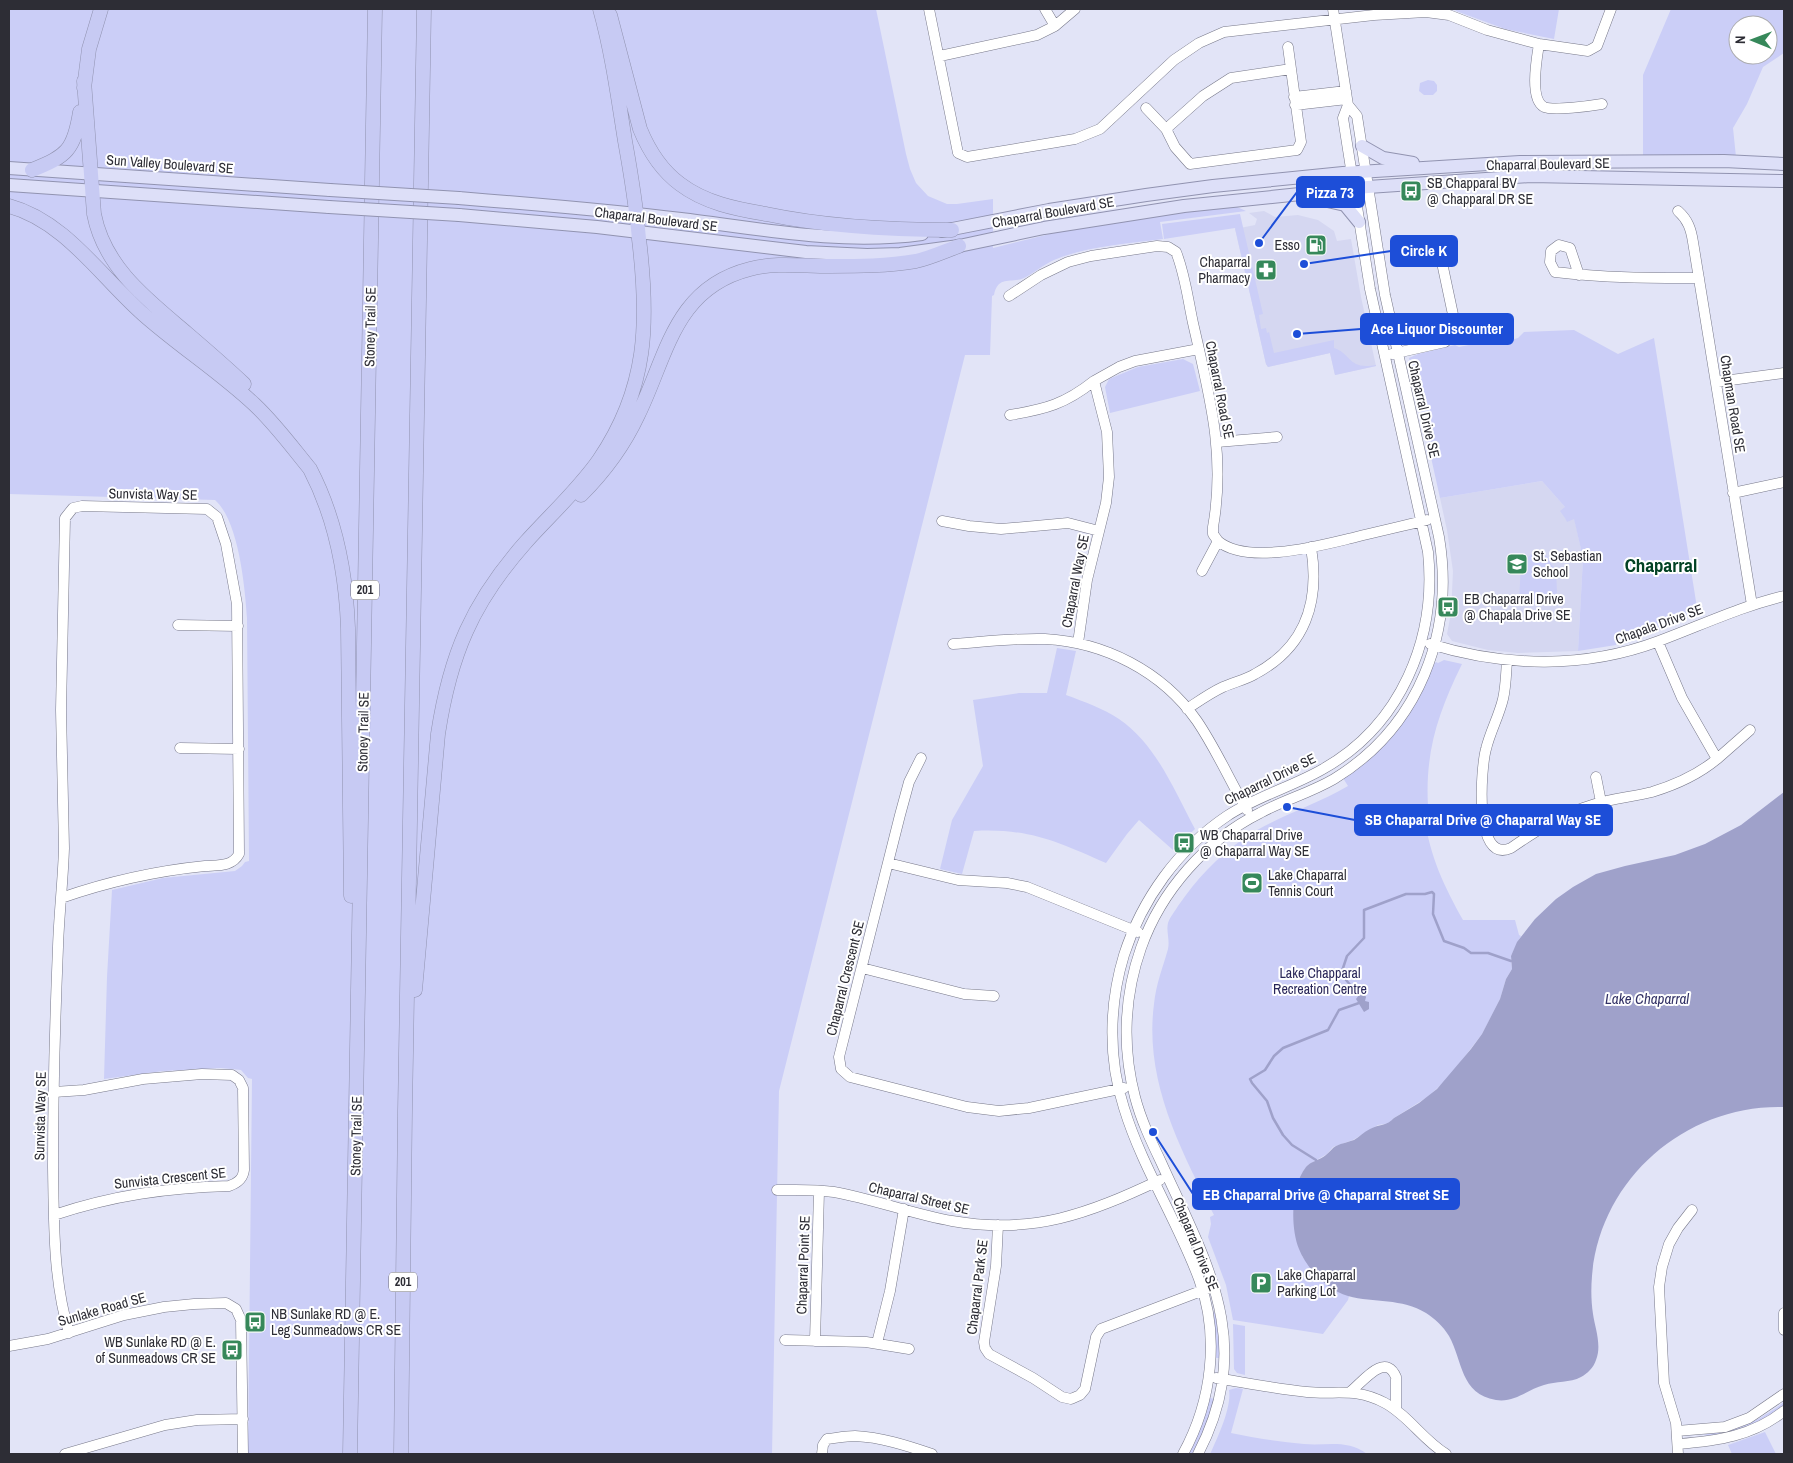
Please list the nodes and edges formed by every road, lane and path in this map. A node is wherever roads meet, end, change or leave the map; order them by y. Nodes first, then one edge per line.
1 (101, 9) edge
2 (375, 9) edge
3 (424, 9) edge
4 (600, 9) edge
5 (608, 9) edge
6 (929, 9) edge
7 (1045, 9) edge
8 (1075, 9) edge
9 (1612, 9) edge
10 (1442, 11) edge
11 (1334, 14) edge
12 (1055, 26) junction
13 (1539, 44) junction
14 (1288, 46) dead end
15 (940, 56) junction
16 (1291, 69) junction
17 (84, 81) junction
18 (1347, 99) junction
19 (1295, 101) junction
20 (1602, 104) dead end
21 (1146, 108) dead end
22 (1166, 129) junction
23 (1362, 146) junction
24 (1784, 164) edge
25 (1440, 166) junction
26 (9, 168) edge
27 (32, 170) junction
28 (1352, 172) junction
29 (1366, 172) junction
30 (91, 174) junction
31 (1784, 181) edge
32 (9, 185) edge
33 (1368, 187) junction
34 (1355, 189) junction
35 (92, 190) junction
36 (330, 190) joint
37 (1293, 194) junction
38 (9, 206) edge
39 (1678, 211) dead end
40 (637, 214) junction
41 (1359, 222) junction
42 (952, 230) junction
43 (639, 231) junction
44 (959, 246) junction
45 (1441, 258) dead end
46 (1579, 275) dead end
47 (1699, 278) junction
48 (1009, 296) dead end
49 (1199, 350) junction
50 (1397, 353) junction
51 (1384, 356) junction
52 (1784, 373) edge
53 (1094, 382) junction
54 (1716, 382) junction
55 (1010, 415) dead end
56 (1277, 437) dead end
57 (1217, 442) junction
58 (310, 469) junction
59 (1784, 482) edge
60 (1733, 493) junction
61 (1435, 518) junction
62 (942, 521) dead end
63 (1422, 521) junction
64 (1099, 531) junction
65 (1218, 541) junction
66 (1311, 547) junction
67 (1202, 571) dead end
68 (497, 578) junction
69 (1784, 596) edge
70 (1752, 605) junction
71 (178, 625) dead end
72 (238, 626) junction
73 (1422, 642) junction
74 (1658, 642) junction
75 (1078, 643) junction
76 (953, 644) dead end
77 (1435, 646) junction
78 (1507, 661) junction
79 (1187, 709) junction
80 (1750, 730) dead end
81 (180, 748) dead end
82 (239, 749) junction
83 (921, 758) dead end
84 (1717, 759) junction
85 (1596, 777) dead end
86 (1601, 802) junction
87 (1244, 805) junction
88 (1252, 817) junction
89 (888, 863) junction
90 (61, 898) junction
91 (1133, 930) junction
92 (1146, 935) junction
93 (862, 968) junction
94 (994, 996) dead end
95 (1132, 1086) junction
96 (1119, 1089) junction
97 (54, 1092) junction
98 (405, 1110) junction
99 (356, 1172) junction
100 (1167, 1176) junction
101 (1155, 1182) junction
102 (777, 1190) dead end
103 (819, 1191) junction
104 (904, 1209) junction
105 (1692, 1210) dead end
106 (54, 1214) junction
107 (998, 1226) junction
108 (1215, 1286) junction
109 (1202, 1290) junction
110 (1784, 1313) edge
111 (1784, 1330) edge
112 (69, 1333) junction
113 (784, 1340) dead end
114 (815, 1341) junction
115 (877, 1343) junction
116 (9, 1346) edge
117 (909, 1349) dead end
118 (1209, 1377) junction
119 (1223, 1379) junction
120 (1350, 1392) junction
121 (1784, 1394) edge
122 (1396, 1410) junction
123 (1784, 1410) edge
124 (243, 1419) junction
125 (1677, 1431) junction
126 (1678, 1449) edge
127 (65, 1454) edge
128 (243, 1454) edge
129 (350, 1454) edge
130 (401, 1454) edge
131 (822, 1454) edge
132 (932, 1454) edge
133 (1183, 1454) edge
134 (1198, 1454) edge
135 (1446, 1454) edge

1 - 17 highway
2 - 99 highway, Stoney Trail SE / 201
3 - 98 highway, 201
4 - 40 highway
5 - 42 highway
6 - 15 street
7 - 12 street
8 - 12 street
9 - 13 street
10 - 11 street
10 - 13 street
11 - 15 street
11 - 18 street
12 - 15 street
13 - 20 street
14 - 16 street
16 - 19 street
16 - 22 street
17 - 27 highway
17 - 30 highway
18 - 19 street
18 - 23 street, Chaparral Drive SE
18 - 28 street, Chaparral Drive SE
19 - 22 street
21 - 22 street
23 - 25 main road
23 - 29 street, Chaparral Drive SE
24 - 25 main road, Chaparral Boulevard SE
25 - 29 main road, Chaparral Boulevard SE
26 - 27 main road, Sun Valley Boulevard SE
27 - 30 main road, Sun Valley Boulevard SE
28 - 29 main road, Chaparral Boulevard SE
28 - 34 street, Chaparral Drive SE
28 - 42 main road, Chaparral Boulevard SE
29 - 33 street, Chaparral Drive SE
30 - 35 highway
30 - 36 main road, Sun Valley Boulevard SE
31 - 33 main road, Chaparral Boulevard SE
32 - 35 main road
33 - 34 main road, Chaparral Boulevard SE
33 - 50 street, Chaparral Drive SE
34 - 37 main road, Chaparral Boulevard SE
34 - 41 street, Chaparral Drive SE
35 - 43 main road, Chaparral Boulevard SE, bridge
35 - 58 highway
36 - 40 main road, Chaparral Boulevard SE, bridge
37 - 41 main road
37 - 44 main road, Chaparral Boulevard SE
38 - 58 highway
39 - 47 street, Chapman Road SE
40 - 42 main road, Chaparral Boulevard SE
40 - 43 highway
41 - 51 street, Chaparral Drive SE
43 - 44 main road, Chaparral Boulevard SE
43 - 68 highway
44 - 68 highway
45 - 50 street
46 - 47 street
47 - 54 street, Chapman Road SE
48 - 49 street, Chaparral Road SE
49 - 53 street
49 - 57 street, Chaparral Road SE
50 - 51 street
50 - 61 street, Chaparral Drive SE
51 - 63 street, Chaparral Drive SE
52 - 54 street
53 - 55 street
53 - 64 street, Chaparral Way SE
54 - 60 street, Chapman Road SE
56 - 57 street
57 - 65 street, Chaparral Road SE
58 - 99 highway
59 - 60 street
60 - 70 street, Chapman Road SE
61 - 63 street
61 - 77 street, Chaparral Drive SE
62 - 64 street
63 - 66 street
63 - 73 street, Chaparral Drive SE
64 - 75 street, Chaparral Way SE
65 - 66 street
65 - 67 street
66 - 79 street
68 - 98 highway
69 - 70 street, Chapala Drive SE
70 - 74 street, Chapala Drive SE
71 - 72 street
72 - 82 street, Sunvista Way SE
72 - 90 street, Sunvista Way SE
73 - 77 street, Chapala Drive SE
73 - 87 street, Chaparral Drive SE
74 - 78 street, Chapala Drive SE
74 - 84 street
75 - 76 street
75 - 79 street, Chaparral Way SE
77 - 78 street, Chapala Drive SE
77 - 88 street, Chaparral Drive SE
78 - 86 street
79 - 87 street, Chaparral Way SE
80 - 84 street
81 - 82 street
82 - 90 street, Sunvista Way SE
83 - 89 street, Chaparral Crescent SE
84 - 86 street
85 - 86 street
87 - 88 street, Chaparral Way SE
87 - 91 street, Chaparral Drive SE
88 - 92 street, Chaparral Drive SE
89 - 91 street
89 - 93 street, Chaparral Crescent SE
90 - 97 street, Sunvista Way SE
91 - 92 street
91 - 96 street, Chaparral Drive SE
92 - 95 street, Chaparral Drive SE
93 - 94 street
93 - 96 street, Chaparral Crescent SE
95 - 96 street, Chaparral Crescent SE
95 - 100 street, Chaparral Drive SE
96 - 101 street, Chaparral Drive SE
97 - 106 street, Sunvista Way SE
97 - 106 street, Sunvista Crescent SE
98 - 130 highway, 201
99 - 129 highway, Stoney Trail SE / 201
100 - 101 street, Chaparral Street SE
100 - 108 street, Chaparral Drive SE
101 - 107 street, Chaparral Street SE
101 - 109 street, Chaparral Drive SE
102 - 103 street, Chaparral Street SE
103 - 104 street, Chaparral Street SE
103 - 114 street, Chaparral Point SE
104 - 107 street, Chaparral Street SE
104 - 115 street
105 - 125 street
106 - 112 street, Sunvista Way SE
107 - 109 street, Chaparral Park SE
108 - 109 street, Chaparral Park SE
108 - 119 street, Chaparral Drive SE
109 - 118 street, Chaparral Drive SE
110 - 111 street
112 - 116 street, Sunlake Road SE
112 - 124 street, Sunlake Road SE
113 - 114 street
114 - 115 street
115 - 117 street
118 - 119 street
118 - 133 street, Chaparral Drive SE
119 - 120 street
119 - 134 street, Chaparral Drive SE
120 - 122 street
120 - 122 street
121 - 125 street
122 - 135 street
123 - 126 street
124 - 127 street
124 - 128 street, Sunlake Road SE
125 - 126 street
131 - 132 street

